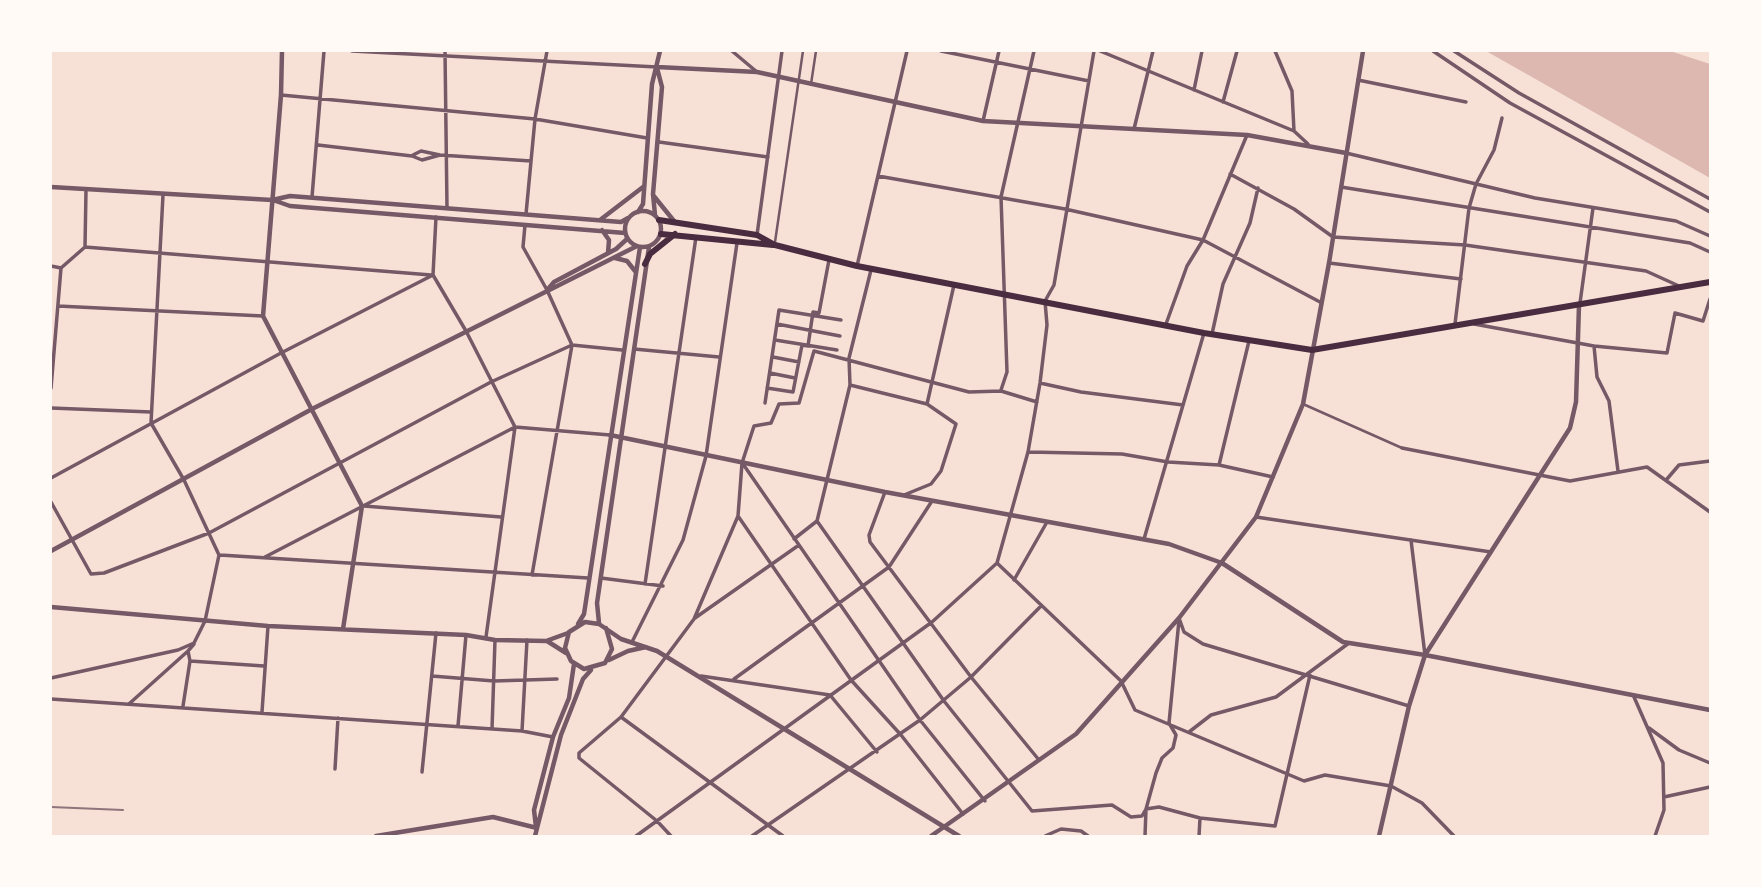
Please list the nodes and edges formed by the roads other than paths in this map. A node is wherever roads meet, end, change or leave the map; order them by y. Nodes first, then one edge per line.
1 (282, 51) edge
2 (324, 51) edge
3 (352, 51) edge
4 (445, 51) edge
5 (547, 51) edge
6 (660, 51) edge
7 (732, 51) edge
8 (782, 51) edge
9 (803, 51) edge
10 (816, 51) edge
11 (907, 51) edge
12 (941, 51) edge
13 (999, 51) edge
14 (1034, 51) edge
15 (1094, 51) edge
16 (1100, 51) edge
17 (1153, 51) edge
18 (1202, 51) edge
19 (1237, 51) edge
20 (1275, 51) edge
21 (1363, 51) edge
22 (1433, 51) edge
23 (1454, 51) edge
24 (445, 57) junction
25 (547, 62) junction
26 (996, 63) junction
27 (657, 67) junction
28 (1030, 69) junction
29 (1148, 71) junction
30 (757, 72) junction
31 (779, 77) junction
32 (1358, 80) junction
33 (799, 81) junction
34 (1089, 81) junction
35 (811, 84) junction
36 (1194, 90) junction
37 (281, 95) junction
38 (322, 99) junction
39 (1223, 102) junction
40 (1466, 102) dead end
41 (895, 104) junction
42 (446, 113) junction
43 (1502, 118) dead end
44 (535, 119) junction
45 (983, 121) junction
46 (1016, 125) junction
47 (1082, 126) junction
48 (1134, 129) junction
49 (1294, 131) junction
50 (1247, 135) junction
51 (647, 138) junction
52 (659, 142) junction
53 (1308, 144) junction
54 (317, 145) junction
55 (1346, 153) junction
56 (440, 155) junction
57 (412, 156) junction
58 (446, 156) junction
59 (768, 157) junction
60 (531, 161) junction
61 (1230, 174) junction
62 (878, 176) junction
63 (1476, 184) junction
64 (51, 187) edge
65 (644, 187) junction
66 (1341, 187) junction
67 (1258, 188) junction
68 (86, 190) junction
69 (653, 194) junction
70 (163, 195) junction
71 (312, 197) junction
72 (1001, 197) junction
73 (1710, 199) edge
74 (272, 200) junction
75 (447, 208) junction
76 (1469, 208) junction
77 (1592, 208) junction
78 (1065, 209) junction
79 (638, 212) junction
80 (1710, 212) edge
81 (526, 214) junction
82 (436, 217) junction
83 (657, 217) junction
84 (628, 218) junction
85 (600, 220) junction
86 (678, 223) junction
87 (526, 224) junction
88 (1592, 227) junction
89 (601, 229) junction
90 (661, 234) junction
91 (676, 234) junction
92 (757, 235) junction
93 (626, 236) junction
94 (1710, 236) edge
95 (696, 237) junction
96 (1333, 237) junction
97 (1203, 240) junction
98 (737, 243) junction
99 (775, 245) junction
100 (1465, 245) junction
101 (85, 247) junction
102 (638, 247) junction
103 (649, 247) junction
104 (159, 252) junction
105 (1710, 253) edge
106 (608, 254) junction
107 (614, 258) junction
108 (1236, 258) junction
109 (829, 260) junction
110 (267, 262) junction
111 (1329, 262) junction
112 (1587, 262) junction
113 (645, 264) junction
114 (51, 266) edge
115 (857, 266) junction
116 (61, 268) junction
117 (872, 268) junction
118 (635, 271) junction
119 (433, 275) junction
120 (1461, 279) junction
121 (1710, 282) edge
122 (954, 283) junction
123 (1681, 287) junction
124 (547, 290) junction
125 (1005, 293) junction
126 (1710, 299) edge
127 (1045, 301) junction
128 (1320, 302) junction
129 (1579, 305) junction
130 (58, 306) junction
131 (155, 310) junction
132 (263, 316) junction
133 (813, 316) junction
134 (841, 320) dead end
135 (777, 324) junction
136 (1166, 324) junction
137 (1473, 324) junction
138 (1455, 326) junction
139 (812, 330) junction
140 (466, 331) junction
141 (1204, 333) junction
142 (1212, 334) junction
143 (840, 336) dead end
144 (775, 340) junction
145 (1250, 340) junction
146 (1578, 343) junction
147 (572, 345) junction
148 (808, 345) junction
149 (1594, 346) junction
150 (634, 349) junction
151 (622, 350) junction
152 (837, 350) dead end
153 (1312, 350) junction
154 (678, 352) junction
155 (281, 353) junction
156 (719, 357) junction
157 (772, 357) junction
158 (849, 358) junction
159 (799, 362) junction
160 (770, 373) junction
161 (795, 378) junction
162 (491, 382) junction
163 (934, 382) junction
164 (1040, 383) junction
165 (850, 385) junction
166 (51, 388) edge
167 (768, 388) junction
168 (1001, 391) junction
169 (1037, 402) junction
170 (765, 403) dead end
171 (927, 404) junction
172 (1303, 404) junction
173 (1182, 405) junction
174 (51, 408) edge
175 (312, 409) junction
176 (151, 412) junction
177 (151, 423) junction
178 (515, 427) junction
179 (555, 431) junction
180 (610, 435) junction
181 (621, 437) junction
182 (664, 446) junction
183 (1402, 448) joint
184 (1028, 452) junction
185 (706, 456) junction
186 (1710, 461) edge
187 (1168, 462) junction
188 (339, 463) junction
189 (742, 463) junction
190 (1220, 465) junction
191 (1618, 471) junction
192 (1540, 475) junction
193 (1273, 477) junction
194 (51, 478) edge
195 (828, 479) junction
196 (1667, 479) junction
197 (184, 480) junction
198 (885, 492) junction
199 (904, 495) junction
200 (932, 501) junction
201 (51, 502) edge
202 (362, 506) junction
203 (1710, 512) edge
204 (1011, 515) junction
205 (738, 516) junction
206 (501, 517) junction
207 (1255, 517) junction
208 (817, 521) junction
209 (1047, 522) junction
210 (209, 533) junction
211 (794, 538) junction
212 (72, 540) junction
213 (1144, 540) junction
214 (1411, 540) junction
215 (799, 545) junction
216 (51, 551) edge
217 (1491, 552) junction
218 (219, 555) junction
219 (265, 557) junction
220 (771, 561) junction
221 (355, 562) junction
222 (997, 563) junction
223 (1222, 563) junction
224 (889, 567) junction
225 (493, 573) junction
226 (532, 575) junction
227 (588, 578) junction
228 (601, 578) junction
229 (1014, 580) junction
230 (645, 584) junction
231 (864, 585) junction
232 (663, 586) junction
233 (839, 603) junction
234 (1041, 606) junction
235 (51, 607) edge
236 (1179, 618) junction
237 (694, 619) junction
238 (205, 621) junction
239 (813, 622) junction
240 (932, 622) junction
241 (578, 624) junction
242 (599, 624) junction
243 (268, 626) junction
244 (606, 628) junction
245 (343, 629) junction
246 (569, 632) junction
247 (436, 633) junction
248 (467, 635) junction
249 (486, 637) junction
250 (495, 640) junction
251 (527, 640) junction
252 (546, 641) junction
253 (904, 641) junction
254 (632, 642) junction
255 (194, 643) junction
256 (1349, 643) junction
257 (647, 647) junction
258 (188, 651) junction
259 (567, 655) junction
260 (1425, 655) junction
261 (667, 658) junction
262 (880, 660) junction
263 (190, 661) junction
264 (605, 663) junction
265 (574, 664) junction
266 (264, 666) junction
267 (592, 669) junction
268 (1310, 675) junction
269 (432, 676) junction
270 (697, 676) junction
271 (971, 677) junction
272 (51, 678) edge
273 (461, 678) junction
274 (557, 679) dead end
275 (734, 679) junction
276 (851, 680) junction
277 (494, 681) junction
278 (525, 681) junction
279 (1121, 681) junction
280 (830, 695) junction
281 (1634, 697) junction
282 (51, 699) edge
283 (944, 701) junction
284 (128, 705) junction
285 (183, 706) junction
286 (1409, 706) junction
287 (1710, 710) edge
288 (262, 712) junction
289 (621, 717) junction
290 (338, 718) junction
291 (920, 720) junction
292 (1169, 723) junction
293 (428, 724) junction
294 (458, 726) junction
295 (1646, 726) junction
296 (786, 728) junction
297 (492, 729) junction
298 (522, 731) junction
299 (1189, 732) junction
300 (901, 735) junction
301 (553, 737) junction
302 (877, 752) junction
303 (1039, 760) junction
304 (1710, 763) edge
305 (335, 769) dead end
306 (851, 770) junction
307 (422, 772) dead end
308 (1288, 774) junction
309 (712, 783) junction
310 (1009, 783) junction
311 (1391, 786) junction
312 (1710, 788) edge
313 (1664, 797) junction
314 (985, 801) junction
315 (1146, 808) junction
316 (964, 815) junction
317 (1200, 818) junction
318 (657, 821) junction
319 (767, 825) junction
320 (946, 826) junction
321 (537, 828) junction
322 (376, 836) edge
323 (535, 836) edge
324 (636, 836) edge
325 (671, 836) edge
326 (752, 836) edge
327 (783, 836) edge
328 (930, 836) edge
329 (959, 836) edge
330 (1045, 836) edge
331 (1088, 836) edge
332 (1145, 836) edge
333 (1199, 836) edge
334 (1379, 836) edge
335 (1454, 836) edge
336 (1655, 836) edge

1 - 37 street
2 - 38 street
3 - 24 street
4 - 24 street
5 - 25 street
6 - 27 street
7 - 30 street
8 - 31 street
9 - 33 street
10 - 35 street
11 - 41 street
12 - 26 street
13 - 26 street
14 - 28 street
15 - 34 street
16 - 29 street
17 - 29 street
18 - 36 street
19 - 39 street
20 - 49 street
21 - 32 street
22 - 80 street
23 - 73 street
24 - 25 street
24 - 42 street
25 - 27 street
25 - 44 street
26 - 28 street
26 - 45 street
27 - 30 street
27 - 51 street
27 - 52 street
28 - 34 street
28 - 46 street
29 - 36 street
29 - 48 street
30 - 31 street
31 - 33 street
31 - 59 street
32 - 40 street
32 - 55 street
33 - 35 street
33 - 99 street
34 - 47 street
35 - 41 street
36 - 39 street
37 - 38 street
37 - 74 street
38 - 42 street
38 - 54 street
39 - 49 street
41 - 45 street
41 - 62 street
42 - 44 street
42 - 58 street
43 - 63 street
44 - 51 street
44 - 60 street
45 - 46 street
46 - 47 street
46 - 72 street
47 - 48 street
47 - 78 street
48 - 50 street
49 - 53 street
50 - 53 street
50 - 61 street
51 - 65 street
52 - 59 street
52 - 69 street
53 - 55 street
54 - 57 street
54 - 71 street
55 - 63 street
55 - 66 street
56 - 57 street
56 - 57 street
56 - 58 street
58 - 60 street
58 - 75 street
59 - 92 street
60 - 81 street
61 - 67 street
61 - 97 street
62 - 72 street
62 - 115 street
63 - 76 street
63 - 77 street
64 - 68 street
65 - 79 street
65 - 85 street
66 - 76 street
66 - 96 street
67 - 96 street
67 - 108 street
68 - 70 street
68 - 101 street
69 - 83 street
69 - 86 street
70 - 74 street
70 - 104 street
71 - 74 street
71 - 75 street
72 - 78 street
72 - 125 street
74 - 82 street
74 - 110 street
75 - 81 street
76 - 88 street
76 - 100 street
77 - 88 street
77 - 94 street
78 - 97 street
78 - 127 street
79 - 83 street
79 - 84 street
81 - 85 street
82 - 87 street
82 - 119 street
83 - 86 main road
83 - 90 street
84 - 85 street
84 - 93 street
86 - 92 main road
87 - 89 street
87 - 124 street
88 - 105 street
88 - 112 street
89 - 93 street
89 - 106 street
90 - 91 main road
90 - 103 street
91 - 95 main road
91 - 113 main road
92 - 99 main road
93 - 102 street
93 - 106 street
95 - 98 main road
95 - 154 street
96 - 100 street
96 - 111 street
97 - 108 street
97 - 136 street
98 - 99 main road
98 - 156 street
99 - 109 main road
100 - 112 street
100 - 120 street
101 - 104 street
101 - 116 street
102 - 103 street
102 - 107 street
102 - 118 street
103 - 113 street
104 - 110 street
104 - 131 street
106 - 124 street
107 - 118 street
107 - 124 street
108 - 128 street
108 - 142 street
109 - 115 main road
109 - 133 street
110 - 119 street
110 - 132 street
111 - 120 street
111 - 128 street
112 - 123 street
112 - 129 street
113 - 150 street
114 - 116 street
115 - 117 main road
116 - 130 street
117 - 122 main road
117 - 158 street
118 - 151 street
119 - 140 street
119 - 155 street
120 - 138 street
121 - 123 main road
122 - 125 main road
122 - 163 street
123 - 129 main road
124 - 140 street
124 - 147 street
125 - 127 main road
125 - 168 street
126 - 149 street
127 - 136 main road
127 - 164 street
128 - 153 street
129 - 137 main road
129 - 146 street
130 - 131 street
130 - 166 street
131 - 132 street
131 - 176 street
132 - 155 street
133 - 134 street
133 - 135 street
133 - 139 street
135 - 139 street
135 - 144 street
136 - 141 main road
137 - 138 main road
137 - 146 street
138 - 153 main road
139 - 143 street
139 - 148 street
140 - 162 street
140 - 175 street
141 - 142 main road
141 - 173 street
142 - 145 main road
144 - 148 street
144 - 157 street
145 - 153 main road
145 - 190 street
146 - 149 street
146 - 192 street
147 - 151 street
147 - 162 street
147 - 179 street
148 - 152 street
148 - 159 street
149 - 191 street
150 - 154 street
150 - 181 street
151 - 180 street
153 - 172 street
154 - 156 street
154 - 182 street
155 - 175 street
155 - 177 street
156 - 185 street
157 - 159 street
157 - 160 street
158 - 163 street
158 - 165 street
158 - 189 street
159 - 161 street
160 - 161 street
160 - 167 street
161 - 167 street
162 - 178 street
162 - 188 street
163 - 168 street
163 - 171 street
164 - 169 street
164 - 173 street
165 - 171 street
165 - 195 street
167 - 170 street
168 - 169 street
169 - 184 street
171 - 199 street
172 - 183 street
172 - 193 street
173 - 187 street
174 - 176 street
175 - 188 street
175 - 197 street
176 - 177 street
177 - 194 street
177 - 197 street
178 - 179 street
178 - 202 street
178 - 206 street
179 - 180 street
179 - 226 street
180 - 181 street
180 - 227 street
181 - 182 street
181 - 228 street
182 - 185 street
182 - 230 street
183 - 192 street
184 - 187 street
184 - 204 street
185 - 189 street
185 - 232 street
186 - 196 street
187 - 190 street
187 - 213 street
188 - 202 street
188 - 210 street
189 - 195 street
189 - 205 street
189 - 211 street
190 - 193 street
191 - 192 street
191 - 196 street
192 - 217 street
193 - 207 street
195 - 198 street
195 - 208 street
196 - 203 street
197 - 210 street
197 - 212 street
198 - 199 street
198 - 224 street
199 - 200 street
200 - 204 street
200 - 224 street
201 - 212 street
202 - 206 street
202 - 219 street
202 - 221 street
204 - 209 street
204 - 222 street
205 - 220 street
205 - 237 street
206 - 225 street
207 - 214 street
207 - 223 street
208 - 211 street
208 - 231 street
209 - 213 street
209 - 229 street
210 - 212 street
210 - 218 street
211 - 215 street
212 - 216 street
213 - 223 street
214 - 217 street
214 - 260 street
215 - 220 street
215 - 233 street
217 - 260 street
218 - 219 street
218 - 238 street
219 - 221 street
220 - 237 street
220 - 239 street
221 - 225 street
221 - 245 street
222 - 229 street
222 - 240 street
223 - 236 street
223 - 256 street
224 - 231 street
224 - 240 street
225 - 226 street
225 - 249 street
226 - 227 street
227 - 241 street
228 - 230 street
228 - 242 street
229 - 234 street
230 - 232 street
231 - 233 street
231 - 253 street
232 - 254 street
233 - 239 street
233 - 262 street
234 - 271 street
234 - 279 street
235 - 238 street
236 - 268 street
236 - 279 street
236 - 292 street
237 - 261 street
238 - 243 street
238 - 255 street
239 - 275 street
239 - 276 street
240 - 253 street
240 - 271 street
241 - 242 street
241 - 246 street
242 - 244 street
243 - 245 street
243 - 266 street
244 - 254 street
244 - 264 street
245 - 247 street
246 - 252 street
246 - 259 street
247 - 248 street
247 - 269 street
248 - 249 street
248 - 273 street
249 - 250 street
250 - 251 street
250 - 277 street
251 - 252 street
251 - 278 street
252 - 259 street
253 - 262 street
253 - 283 street
254 - 257 street
255 - 258 street
255 - 272 street
256 - 260 street
256 - 268 street
257 - 261 street
257 - 264 street
258 - 263 street
258 - 284 street
259 - 265 street
260 - 281 street
260 - 286 street
261 - 270 street
261 - 289 street
262 - 276 street
262 - 291 street
263 - 266 street
263 - 285 street
264 - 267 street
265 - 267 street
265 - 301 street
266 - 288 street
267 - 321 street
268 - 286 street
268 - 299 street
268 - 308 street
269 - 273 street
269 - 293 street
270 - 275 street
270 - 296 street
271 - 283 street
271 - 303 street
273 - 277 street
273 - 294 street
274 - 278 street
275 - 280 street
276 - 280 street
276 - 300 street
277 - 278 street
277 - 297 street
278 - 298 street
279 - 292 street
279 - 303 street
280 - 296 street
280 - 302 street
281 - 287 street
281 - 295 street
282 - 284 street
283 - 291 street
283 - 310 street
284 - 285 street
285 - 288 street
286 - 311 street
288 - 290 street
289 - 309 street
289 - 318 street
290 - 293 street
290 - 305 street
291 - 300 street
291 - 314 street
292 - 299 street
292 - 315 street
293 - 294 street
293 - 307 street
294 - 297 street
295 - 304 street
295 - 313 street
296 - 306 street
296 - 309 street
297 - 298 street
298 - 301 street
299 - 308 street
300 - 302 street
300 - 316 street
301 - 321 street
302 - 306 street
303 - 310 street
306 - 319 street
306 - 320 street
308 - 311 street
308 - 317 street
309 - 318 street
309 - 319 street
310 - 314 street
310 - 315 street
311 - 334 street
311 - 335 street
312 - 313 street
313 - 336 street
314 - 316 street
315 - 317 street
315 - 332 street
316 - 320 street
317 - 333 street
318 - 324 street
318 - 325 street
319 - 326 street
319 - 327 street
320 - 328 street
320 - 329 street
321 - 322 street
321 - 323 street
330 - 331 street

